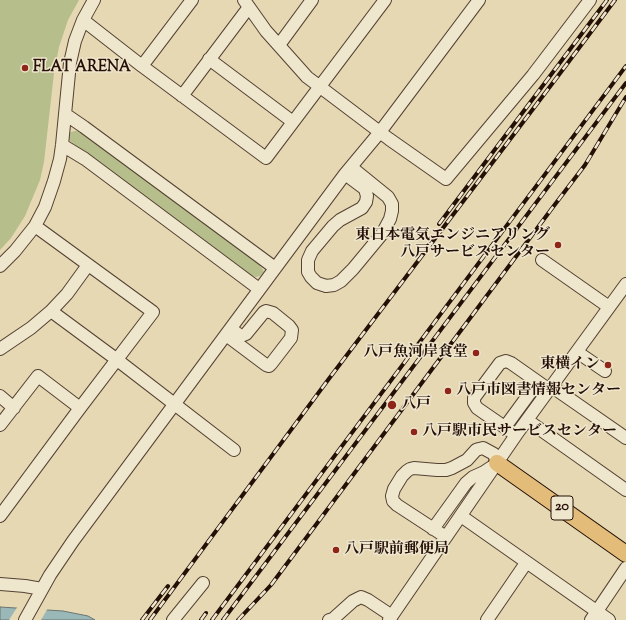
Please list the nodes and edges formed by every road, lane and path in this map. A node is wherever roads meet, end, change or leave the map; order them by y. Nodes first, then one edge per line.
1 (94, 0) edge
2 (192, 0) edge
3 (312, 0) edge
4 (385, 0) edge
5 (479, 0) edge
6 (590, 0) edge
7 (247, 3) edge
8 (83, 20) junction
9 (279, 45) junction
10 (209, 59) junction
11 (142, 66) junction
12 (320, 87) junction
13 (182, 96) junction
14 (65, 114) junction
15 (293, 122) junction
16 (380, 132) junction
17 (62, 145) junction
18 (348, 171) junction
19 (36, 226) junction
20 (542, 260) dead end
21 (88, 264) junction
22 (0, 266) edge
23 (275, 268) junction
24 (626, 284) edge
25 (259, 289) junction
26 (609, 307) junction
27 (51, 311) junction
28 (228, 332) junction
29 (0, 349) edge
30 (580, 354) dead end
31 (116, 359) junction
32 (604, 371) dead end
33 (538, 382) junction
34 (550, 388) junction
35 (0, 396) edge
36 (175, 404) junction
37 (14, 408) junction
38 (80, 408) junction
39 (526, 420) junction
40 (0, 425) edge
41 (505, 427) junction
42 (624, 432) edge
43 (516, 435) junction
44 (234, 450) dead end
45 (497, 463) junction
46 (626, 490) edge
47 (0, 516) edge
48 (461, 516) junction
49 (433, 529) junction
50 (446, 537) junction
51 (626, 554) edge
52 (526, 563) junction
53 (626, 568) edge
54 (203, 583) dead end
55 (0, 584) edge
56 (42, 589) junction
57 (594, 616) edge
58 (391, 618) edge
59 (25, 620) edge
60 (173, 620) edge
61 (329, 620) edge
62 (487, 620) edge
63 (609, 620) edge

1 - 8 street
2 - 11 street
3 - 9 street
4 - 12 street
5 - 16 street
6 - 16 street
7 - 9 street
7 - 10 street
8 - 11 street
8 - 14 street
9 - 12 street
10 - 13 street
10 - 15 street
11 - 13 street
12 - 15 street
12 - 16 street
13 - 15 street
14 - 17 street
14 - 23 street
16 - 18 street
17 - 19 street
17 - 25 street
18 - 18 street
18 - 23 street
19 - 21 street
19 - 22 street
20 - 26 street
21 - 27 street
21 - 31 street
23 - 25 street
24 - 26 street
25 - 28 street
26 - 34 street
27 - 29 street
27 - 31 street
28 - 28 street
28 - 36 street
30 - 32 street
31 - 36 street
31 - 38 street
33 - 34 street
33 - 41 street
33 - 41 street
34 - 39 street
34 - 42 street
35 - 37 street
36 - 44 street
36 - 56 street
37 - 38 street
37 - 40 street
38 - 47 street
39 - 43 street
39 - 46 street
41 - 43 street
43 - 45 street
45 - 48 street
45 - 49 street
45 - 49 street
45 - 51 main road, 20
48 - 50 street
48 - 52 street
49 - 50 street
50 - 58 street
52 - 57 street
52 - 62 street
53 - 57 street
54 - 60 street
55 - 56 street
56 - 59 street
57 - 63 street
58 - 61 street

